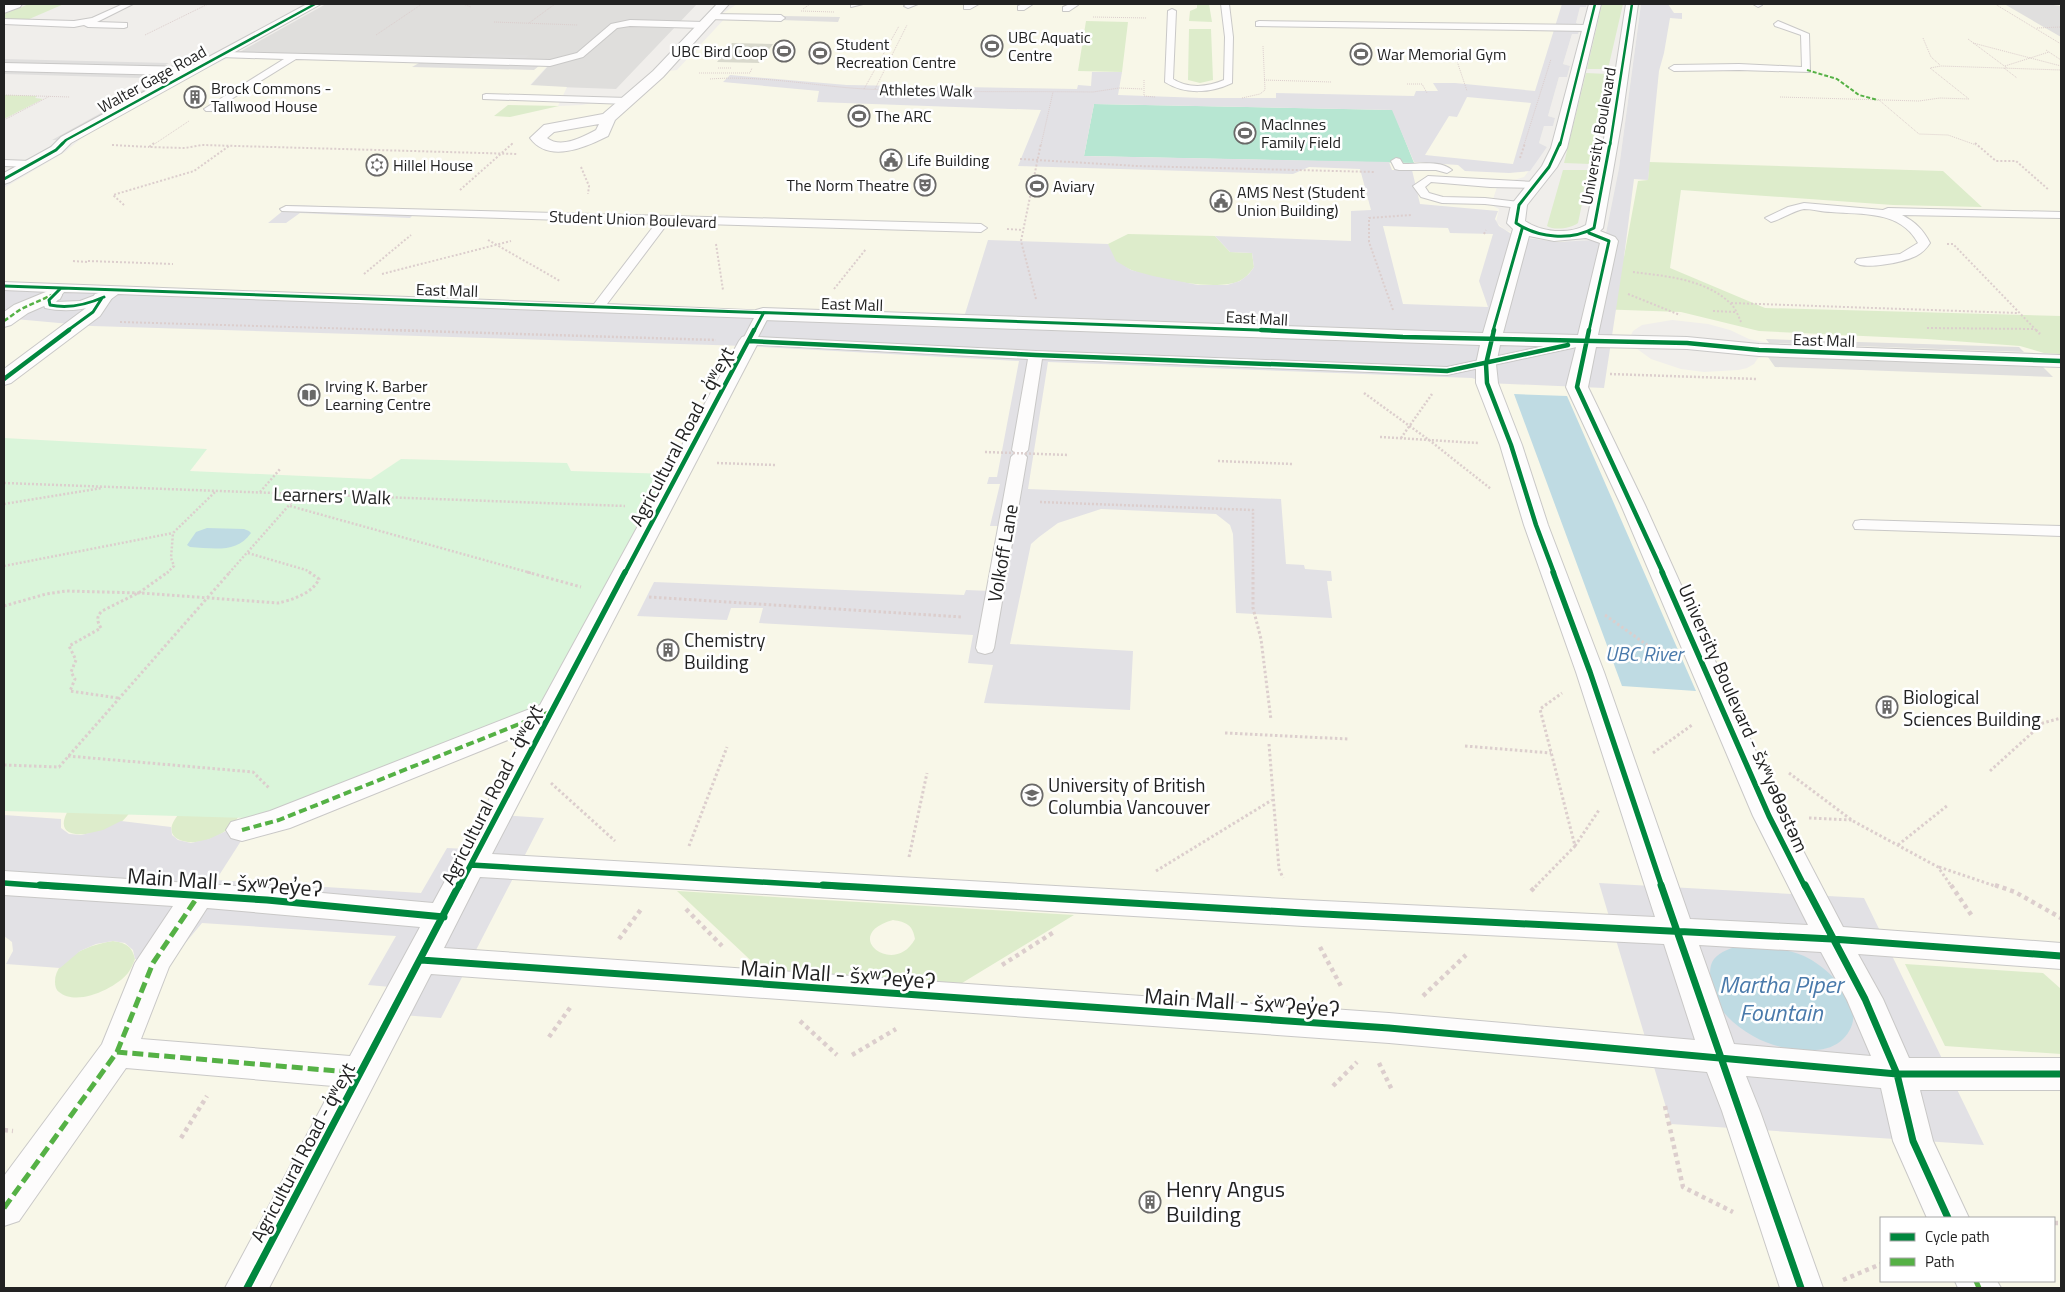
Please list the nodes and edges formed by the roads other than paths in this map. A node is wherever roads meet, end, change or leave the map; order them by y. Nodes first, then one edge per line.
1 (16, 4) edge
2 (128, 4) edge
3 (315, 4) edge
4 (723, 4) edge
5 (1029, 4) edge
6 (1225, 4) edge
7 (1595, 4) edge
8 (1632, 4) edge
9 (1021, 8) dead end
10 (4, 9) edge
11 (1172, 11) dead end
12 (781, 18) dead end
13 (707, 21) junction
14 (4, 22) edge
15 (74, 24) junction
16 (1259, 24) road end
17 (1778, 24) dead end
18 (124, 26) dead end
19 (1588, 28) junction
20 (223, 55) junction
21 (294, 57) junction
22 (4, 67) edge
23 (1674, 68) dead end
24 (191, 71) junction
25 (486, 97) dead end
26 (628, 101) junction
27 (209, 109) road end
28 (608, 118) dead end
29 (1396, 161) dead end
30 (4, 163) edge
31 (31, 164) junction
32 (4, 180) edge
33 (1472, 182) junction
34 (1534, 186) junction
35 (1520, 205) junction
36 (286, 209) dead end
37 (1868, 211) junction
38 (2061, 216) edge
39 (1772, 218) dead end
40 (664, 220) junction
41 (981, 228) dead end
42 (1522, 228) junction
43 (1589, 233) junction
44 (1861, 262) dead end
45 (4, 286) edge
46 (57, 292) junction
47 (109, 294) junction
48 (598, 307) junction
49 (762, 314) junction
50 (4, 321) edge
51 (1491, 340) junction
52 (1587, 340) junction
53 (748, 341) junction
54 (1036, 355) junction
55 (2061, 361) edge
56 (1486, 364) junction
57 (4, 379) edge
58 (1861, 525) dead end
59 (2061, 531) edge
60 (985, 648) dead end
61 (552, 712) junction
62 (242, 830) dead end
63 (471, 865) junction
64 (4, 883) edge
65 (198, 896) junction
66 (444, 917) junction
67 (1677, 932) junction
68 (1832, 939) junction
69 (2061, 956) edge
70 (421, 960) junction
71 (117, 1052) junction
72 (1720, 1058) junction
73 (360, 1073) junction
74 (1897, 1074) junction
75 (2061, 1074) edge
76 (4, 1208) edge
77 (1948, 1217) edge
78 (248, 1288) edge
79 (1801, 1288) edge

1 - 10 street
2 - 15 lane
3 - 20 street, Walter Gage Road
4 - 13 street
5 - 9 lane
6 - 11 lane
7 - 19 street, University Boulevard
8 - 43 street, University Boulevard
12 - 13 lane
13 - 21 lane
13 - 26 street
14 - 15 lane
15 - 18 lane
16 - 19 lane
17 - 23 lane
19 - 34 street, University Boulevard
20 - 21 lane
20 - 24 street, Walter Gage Road
21 - 27 lane
22 - 24 street
24 - 31 street, Walter Gage Road
25 - 26 lane
26 - 28 street
29 - 33 lane
30 - 31 lane
31 - 32 street, Walter Gage Road
33 - 34 lane
33 - 35 lane
34 - 35 street, University Boulevard
35 - 42 street
36 - 40 lane, Student Union Boulevard
37 - 38 lane
37 - 39 lane
37 - 44 lane
40 - 41 lane, Student Union Boulevard
40 - 48 lane
42 - 43 street, University Boulevard
42 - 51 street
43 - 52 street, University Boulevard - šxʷyəθəstəm
45 - 46 lane, East Mall
46 - 47 lane, East Mall
46 - 47 lane, East Mall
46 - 50 street
47 - 48 lane, East Mall
47 - 57 street
48 - 49 lane, East Mall
49 - 51 street, East Mall
49 - 53 lane, Agricultural Road - q̓ʷeχt
51 - 52 street, East Mall
51 - 56 street
52 - 55 street, East Mall
52 - 56 lane, East Mall
52 - 68 street, University Boulevard - šxʷyəθəstəm
53 - 54 lane, East Mall
53 - 61 street, Agricultural Road - q̓ʷeχt
54 - 56 lane, East Mall
54 - 60 lane, Volkoff Lane
56 - 67 street
58 - 59 lane
61 - 62 street
61 - 63 street, Agricultural Road - q̓ʷeχt
63 - 66 street, Agricultural Road - q̓ʷeχt
63 - 67 street
64 - 65 street, Main Mall - šxʷʔey̓eʔ
65 - 66 street, Main Mall - šxʷʔey̓eʔ
65 - 71 street
66 - 70 street, Agricultural Road - q̓ʷeχt
67 - 68 street
67 - 72 street
68 - 69 street
68 - 74 street, University Boulevard - šxʷyəθəstəm
70 - 72 street, Main Mall - šxʷʔey̓eʔ
70 - 73 street, Agricultural Road - q̓ʷeχt
71 - 73 street
71 - 76 street
72 - 74 street, Main Mall - šxʷʔey̓eʔ
72 - 79 street
73 - 78 street, Agricultural Road - q̓ʷeχt
74 - 75 street, Main Mall - šxʷʔey̓eʔ
74 - 77 street, University Boulevard - šxʷyəθəstəm

